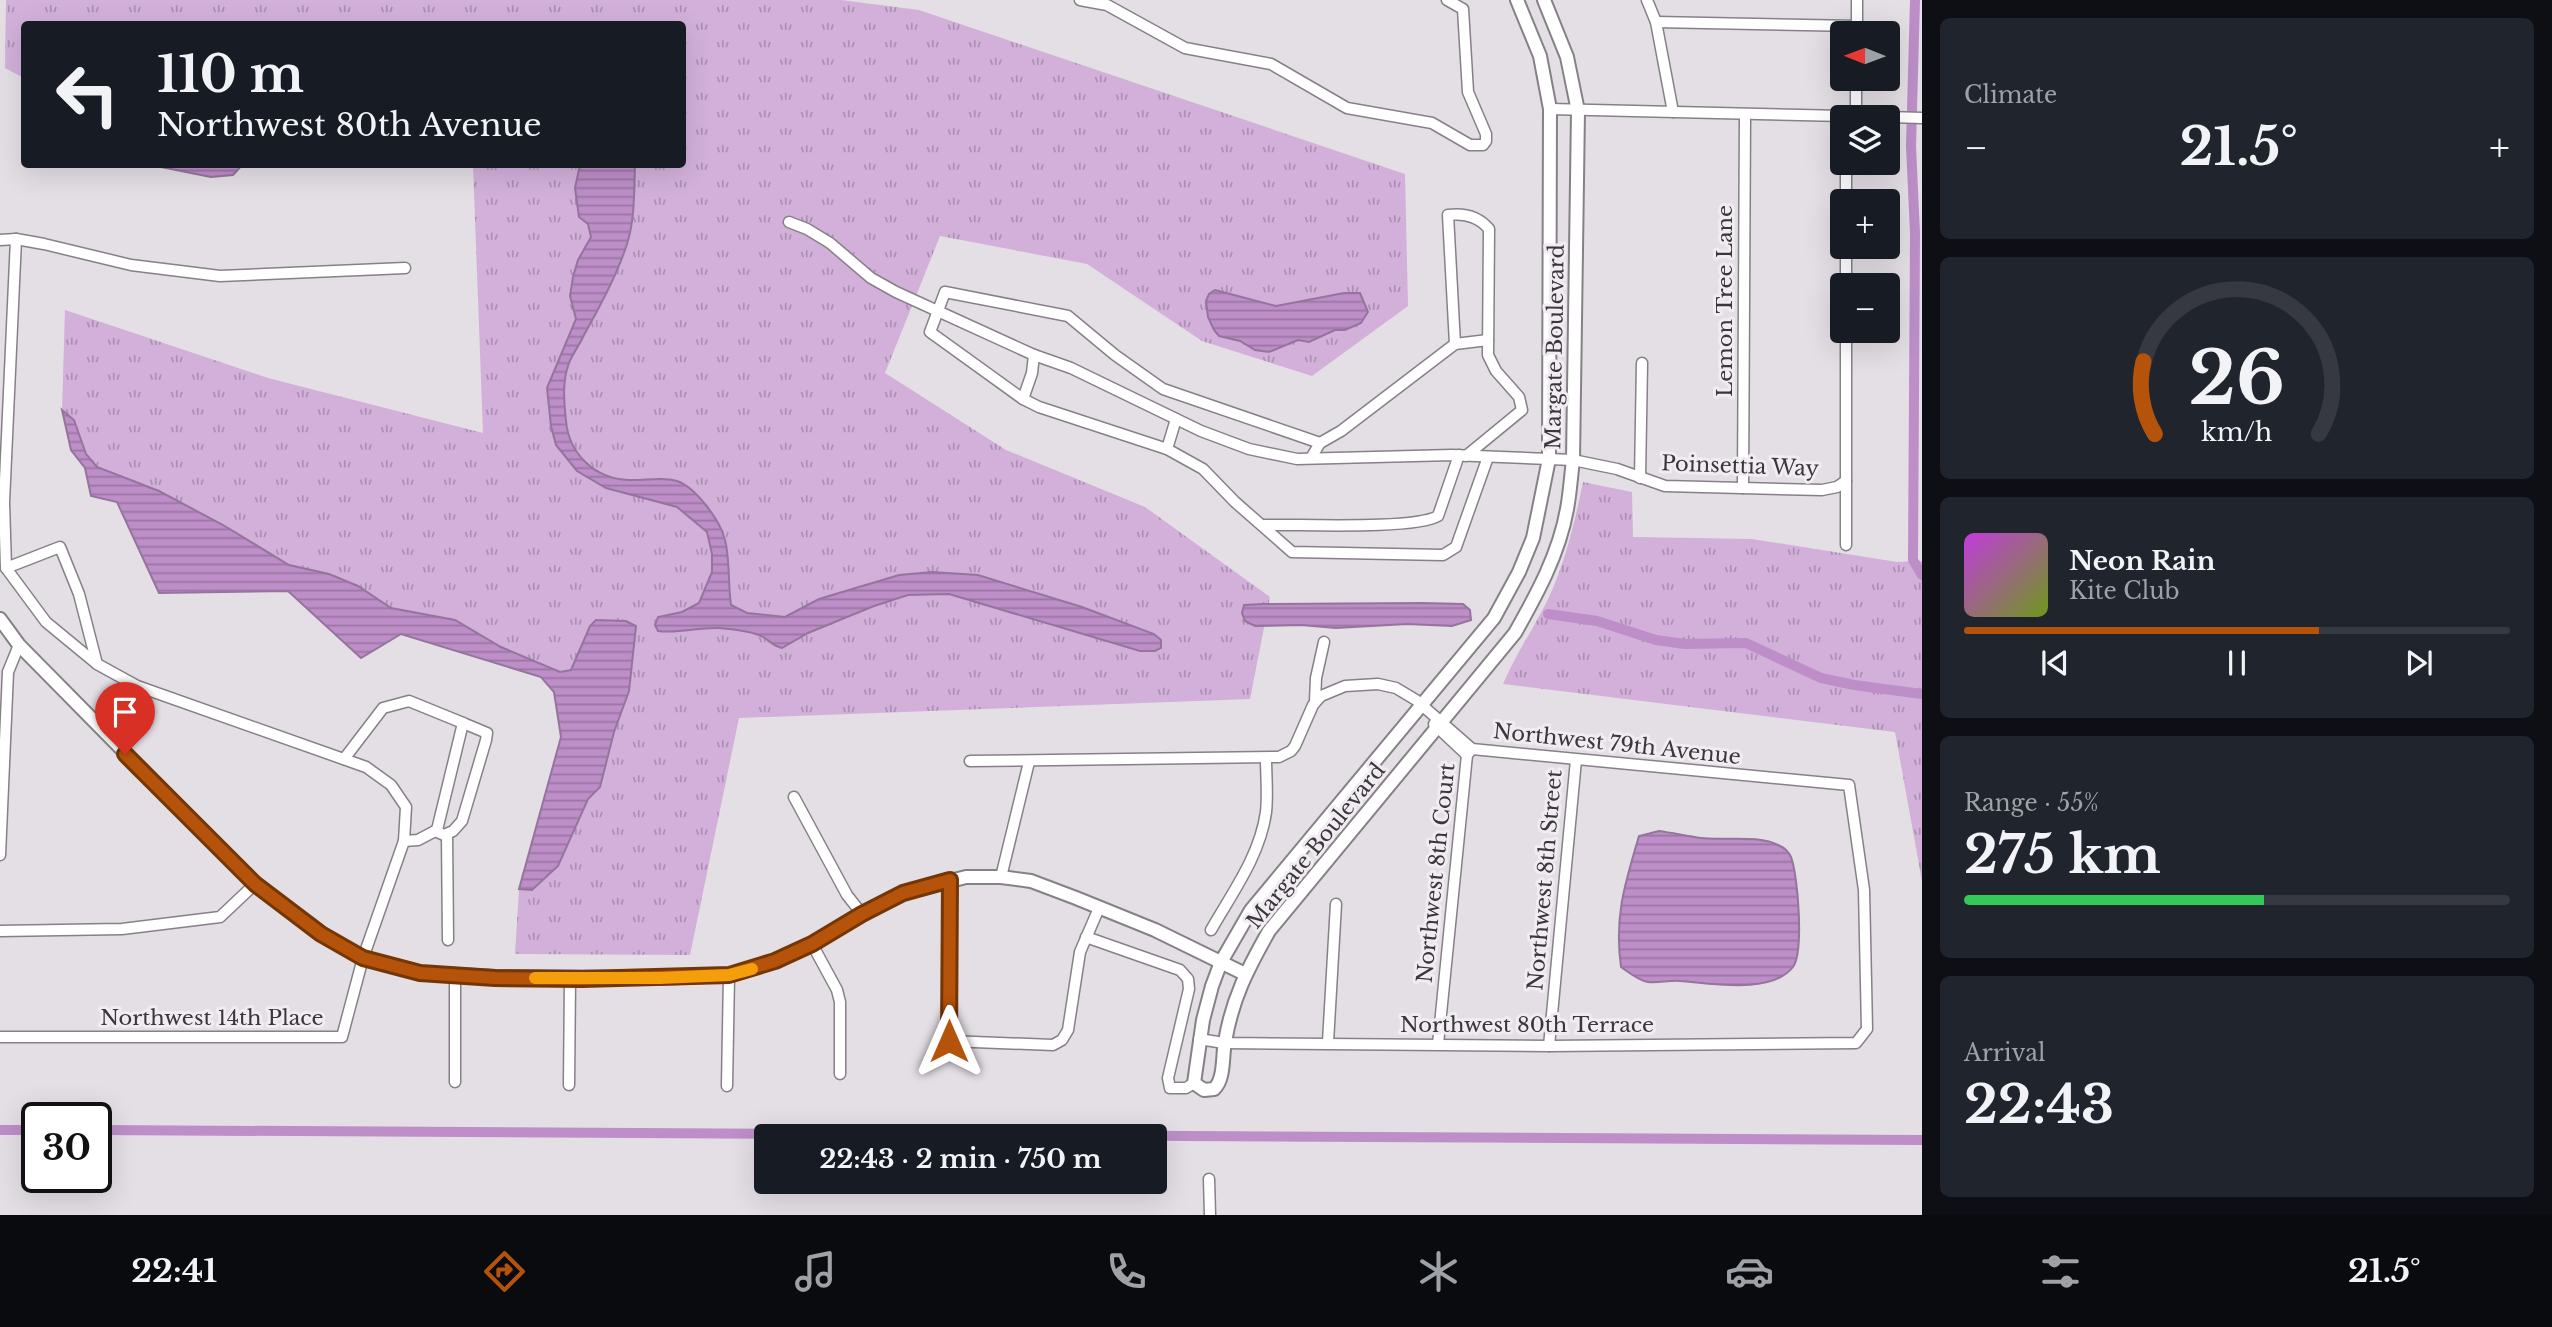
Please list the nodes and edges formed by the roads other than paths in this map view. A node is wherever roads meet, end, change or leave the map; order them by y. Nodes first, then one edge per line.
1 (1080, 0) edge
2 (1447, 0) edge
3 (1517, 0) edge
4 (1544, 0) edge
5 (1647, 0) edge
6 (1857, 0) edge
7 (1857, 21) edge
8 (1656, 22) junction
9 (1830, 28) edge
10 (1550, 109) junction
11 (1578, 111) junction
12 (1673, 112) junction
13 (1745, 115) junction
14 (1830, 116) edge
15 (1900, 118) edge
16 (1922, 118) edge
17 (789, 222) dead end
18 (16, 239) junction
19 (0, 240) edge
20 (405, 268) dead end
21 (937, 310) junction
22 (1488, 340) junction
23 (1846, 343) edge
24 (1455, 344) junction
25 (1034, 355) junction
26 (1642, 363) dead end
27 (1023, 399) junction
28 (1176, 419) junction
29 (1320, 443) junction
30 (1167, 449) junction
31 (1463, 455) junction
32 (1488, 457) junction
33 (1311, 458) junction
34 (1549, 459) junction
35 (1573, 460) junction
36 (1640, 478) junction
37 (1846, 481) junction
38 (1743, 488) junction
39 (1262, 525) junction
40 (1846, 545) dead end
41 (6, 568) junction
42 (0, 619) edge
43 (1324, 642) dead end
44 (19, 645) junction
45 (97, 664) junction
46 (1315, 701) junction
47 (1422, 706) junction
48 (463, 723) junction
49 (1439, 725) junction
50 (1470, 752) junction
51 (1266, 758) junction
52 (344, 759) junction
53 (1576, 760) junction
54 (970, 761) dead end
55 (1029, 762) junction
56 (794, 797) dead end
57 (435, 831) junction
58 (447, 834) junction
59 (404, 841) junction
60 (0, 855) edge
61 (1000, 877) junction
62 (950, 880) junction
63 (255, 884) junction
64 (1336, 905) dead end
65 (1099, 908) junction
66 (862, 914) junction
67 (1212, 930) dead end
68 (0, 931) edge
69 (1086, 937) junction
70 (448, 940) dead end
71 (812, 944) junction
72 (363, 958) junction
73 (1221, 962) junction
74 (1245, 974) junction
75 (455, 975) junction
76 (729, 975) junction
77 (570, 979) junction
78 (0, 1037) edge
79 (1199, 1039) junction
80 (1328, 1042) junction
81 (1224, 1043) junction
82 (1856, 1043) joint
83 (1438, 1044) junction
84 (1549, 1046) junction
85 (840, 1074) dead end
86 (456, 1082) dead end
87 (1194, 1083) junction
88 (569, 1086) dead end
89 (727, 1086) dead end
90 (1209, 1179) dead end
91 (1210, 1215) edge

1 - 2 street
3 - 10 street, Margate Boulevard
4 - 11 street, Margate Boulevard
5 - 8 street
6 - 7 street
8 - 9 street
8 - 12 street
10 - 11 street
10 - 34 street, Margate Boulevard
11 - 12 street
11 - 35 street, Margate Boulevard
12 - 13 street
13 - 14 street
13 - 38 street, Lemon Tree Lane
15 - 16 street
17 - 21 street, Poinsettia Way
18 - 19 street
18 - 20 street
18 - 41 street
21 - 25 street, Poinsettia Way
21 - 27 street
21 - 29 street
22 - 24 street
22 - 24 street
22 - 31 street
23 - 37 street
24 - 29 street
25 - 27 street
25 - 28 street, Poinsettia Way
26 - 36 street
27 - 30 street
28 - 30 street
28 - 33 street, Poinsettia Way
29 - 33 street
30 - 39 street
31 - 32 street, Poinsettia Way
31 - 33 street, Poinsettia Way
31 - 39 street
32 - 34 street, Poinsettia Way
32 - 39 street
34 - 35 street, Poinsettia Way
34 - 47 street, Margate Boulevard
35 - 36 street, Poinsettia Way
35 - 49 street, Margate Boulevard
36 - 38 street, Poinsettia Way
37 - 38 street, Poinsettia Way
37 - 40 street
41 - 45 street, Northwest 14th Place
41 - 45 street
42 - 44 street
43 - 46 street
44 - 60 street
44 - 63 street
45 - 52 street, Northwest 14th Place
46 - 47 street
46 - 51 street
47 - 49 street, Northwest 79th Avenue
47 - 73 street, Margate Boulevard
48 - 52 street
48 - 57 street
48 - 58 street
49 - 50 street, Northwest 79th Avenue
49 - 74 street, Margate Boulevard
50 - 53 street, Northwest 79th Avenue
50 - 83 street, Northwest 8th Court
51 - 55 street
51 - 67 street, Margate Boulevard
52 - 59 street, Northwest 14th Place
53 - 82 street, Northwest 79th Avenue
53 - 84 street, Northwest 8th Street
54 - 55 street
55 - 61 street
56 - 66 street
57 - 58 street
57 - 59 street
58 - 70 street
59 - 72 street, Northwest 14th Place
61 - 62 street
61 - 65 street
62 - 66 street
62 - 69 street
63 - 68 street
63 - 72 street
64 - 80 street
65 - 69 street
65 - 73 street
66 - 71 street
69 - 87 street
71 - 76 street
71 - 85 street
72 - 75 street
72 - 78 street, Northwest 14th Place
73 - 74 street
73 - 79 street, Margate Boulevard
74 - 81 street, Margate Boulevard
75 - 77 street
75 - 86 street
76 - 77 street
76 - 89 street
77 - 88 street
79 - 81 street, Northwest 80th Terrace
79 - 87 street, Margate Boulevard
80 - 81 street, Northwest 80th Terrace
80 - 83 street, Northwest 80th Terrace
81 - 87 street, Margate Boulevard
82 - 84 street, Northwest 80th Terrace
83 - 84 street, Northwest 80th Terrace
90 - 91 street

